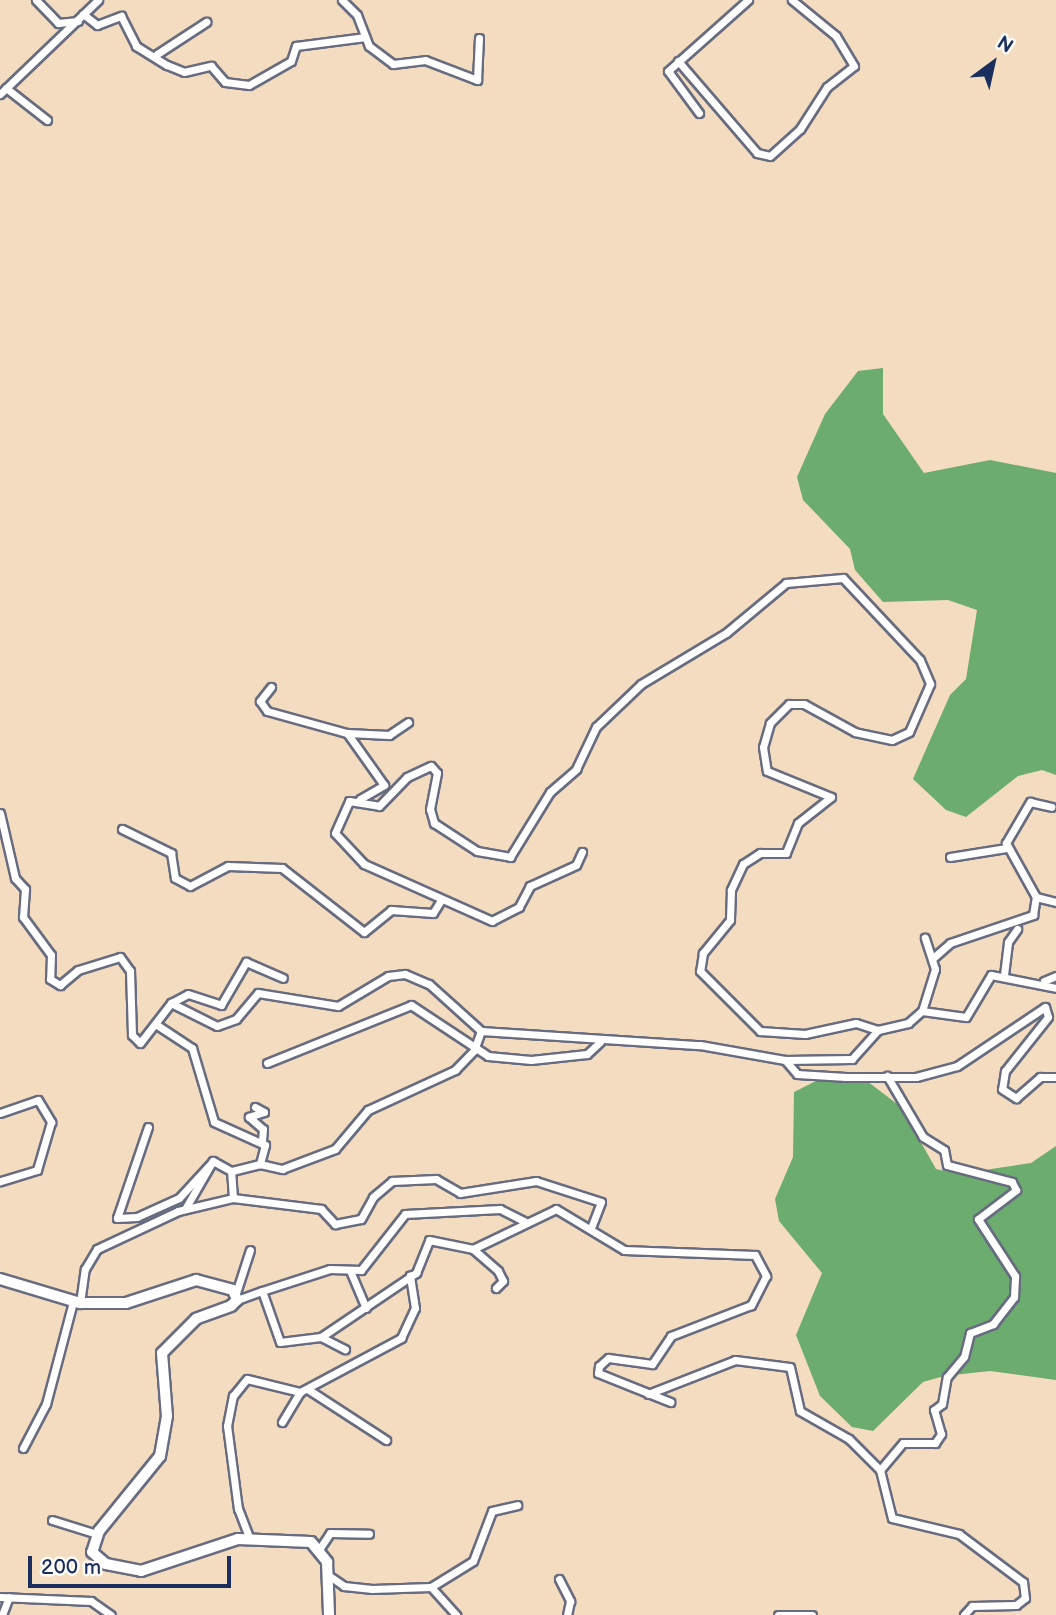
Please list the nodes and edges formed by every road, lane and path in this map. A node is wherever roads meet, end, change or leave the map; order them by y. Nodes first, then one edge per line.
1 (36, 0) edge
2 (98, 0) edge
3 (342, 0) edge
4 (748, 0) edge
5 (792, 0) edge
6 (81, 17) junction
7 (206, 22) dead end
8 (365, 37) junction
9 (479, 38) dead end
10 (157, 54) junction
11 (678, 61) junction
12 (3, 91) edge
13 (699, 113) dead end
14 (47, 120) dead end
15 (271, 687) dead end
16 (408, 722) dead end
17 (347, 733) junction
18 (360, 799) junction
19 (1051, 807) dead end
20 (0, 813) edge
21 (122, 829) dead end
22 (1006, 848) junction
23 (582, 852) dead end
24 (950, 857) dead end
25 (1036, 897) junction
26 (440, 902) junction
27 (1056, 902) edge
28 (1017, 929) dead end
29 (925, 938) dead end
30 (933, 958) junction
31 (1004, 975) junction
32 (1056, 975) edge
33 (283, 978) dead end
34 (1044, 981) junction
35 (1056, 988) edge
36 (171, 1003) junction
37 (922, 1011) junction
38 (157, 1025) junction
39 (877, 1030) junction
40 (481, 1031) junction
41 (600, 1042) junction
42 (474, 1050) junction
43 (785, 1060) junction
44 (267, 1063) dead end
45 (887, 1076) junction
46 (1056, 1077) edge
47 (255, 1107) dead end
48 (0, 1113) edge
49 (148, 1127) dead end
50 (262, 1141) junction
51 (213, 1161) junction
52 (260, 1164) junction
53 (231, 1171) junction
54 (0, 1181) edge
55 (233, 1198) junction
56 (185, 1209) junction
57 (524, 1222) junction
58 (592, 1226) junction
59 (473, 1249) junction
60 (250, 1250) dead end
61 (351, 1273) junction
62 (410, 1275) junction
63 (0, 1279) edge
64 (496, 1287) dead end
65 (262, 1291) junction
66 (237, 1296) junction
67 (76, 1303) junction
68 (366, 1308) junction
69 (321, 1337) junction
70 (345, 1349) dead end
71 (309, 1390) junction
72 (300, 1392) junction
73 (648, 1394) junction
74 (670, 1402) dead end
75 (282, 1422) dead end
76 (386, 1440) dead end
77 (23, 1448) dead end
78 (880, 1470) junction
79 (517, 1505) dead end
80 (52, 1520) dead end
81 (97, 1534) junction
82 (369, 1534) dead end
83 (249, 1537) junction
84 (320, 1548) junction
85 (331, 1577) junction
86 (559, 1579) dead end
87 (431, 1587) junction
88 (0, 1597) edge
89 (9, 1597) junction
90 (2, 1615) edge
91 (111, 1615) edge
92 (329, 1615) edge
93 (456, 1615) edge
94 (567, 1615) edge
95 (778, 1615) edge
96 (812, 1615) edge
97 (964, 1615) edge

1 - 6 street
2 - 6 street
3 - 8 street
4 - 11 street
5 - 11 street
6 - 10 street
6 - 12 street
7 - 10 street
8 - 9 street
8 - 10 street
11 - 13 street
12 - 14 street
15 - 17 street
16 - 17 street
17 - 18 street
18 - 26 street
18 - 39 street
19 - 22 street
20 - 38 street
21 - 26 street
22 - 24 street
22 - 25 street
23 - 26 street
25 - 27 street
25 - 30 street
28 - 31 street
29 - 30 street
30 - 37 street
31 - 34 street
31 - 37 street
32 - 34 street
33 - 36 street
34 - 35 street
36 - 38 street
36 - 40 street
37 - 39 street
38 - 50 street
39 - 43 street
40 - 41 street
40 - 42 street
41 - 42 street
41 - 43 street
42 - 44 street
42 - 52 street
43 - 45 street
45 - 46 street
45 - 78 street
47 - 50 street
48 - 54 street
49 - 51 street
50 - 52 street
51 - 53 street
51 - 56 street
52 - 53 street
53 - 55 street
55 - 56 street
55 - 58 street
56 - 67 street
57 - 58 street
57 - 59 street
57 - 61 street
58 - 73 street
59 - 62 street
59 - 64 street
60 - 66 street
61 - 65 street
61 - 68 street
62 - 68 street
62 - 71 street
63 - 67 street
65 - 66 street
65 - 69 street
66 - 67 street
66 - 81 street
67 - 77 street
68 - 69 street
69 - 70 street
71 - 72 street
71 - 76 street
72 - 75 street
72 - 83 street
73 - 74 street
73 - 78 street
78 - 97 street
79 - 87 street
80 - 81 street
81 - 83 street
82 - 84 street
83 - 84 street
84 - 85 street
85 - 87 street
85 - 92 street
86 - 94 street
87 - 93 street
88 - 89 street
89 - 90 street
89 - 91 street
95 - 96 street

